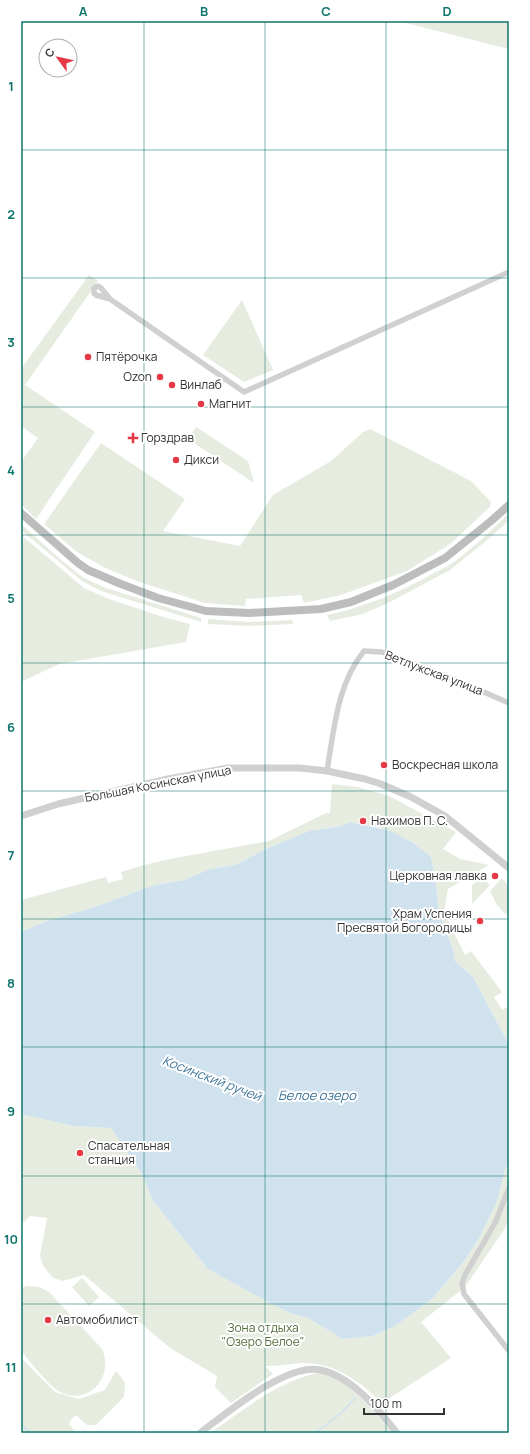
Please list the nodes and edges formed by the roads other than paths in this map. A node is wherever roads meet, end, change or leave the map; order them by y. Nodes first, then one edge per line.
1 (509, 272) edge
2 (110, 299) dead end
3 (509, 504) edge
4 (21, 513) edge
5 (509, 703) edge
6 (327, 771) junction
7 (21, 816) edge
8 (509, 868) edge
9 (509, 1188) edge
10 (509, 1351) edge
11 (200, 1433) edge
12 (397, 1433) edge

1 - 2 street
3 - 4 main road
5 - 6 street, Ветлужская улица
6 - 7 street, Большая Косинская улица
6 - 8 street, Большая Косинская улица
9 - 10 street
11 - 12 street

